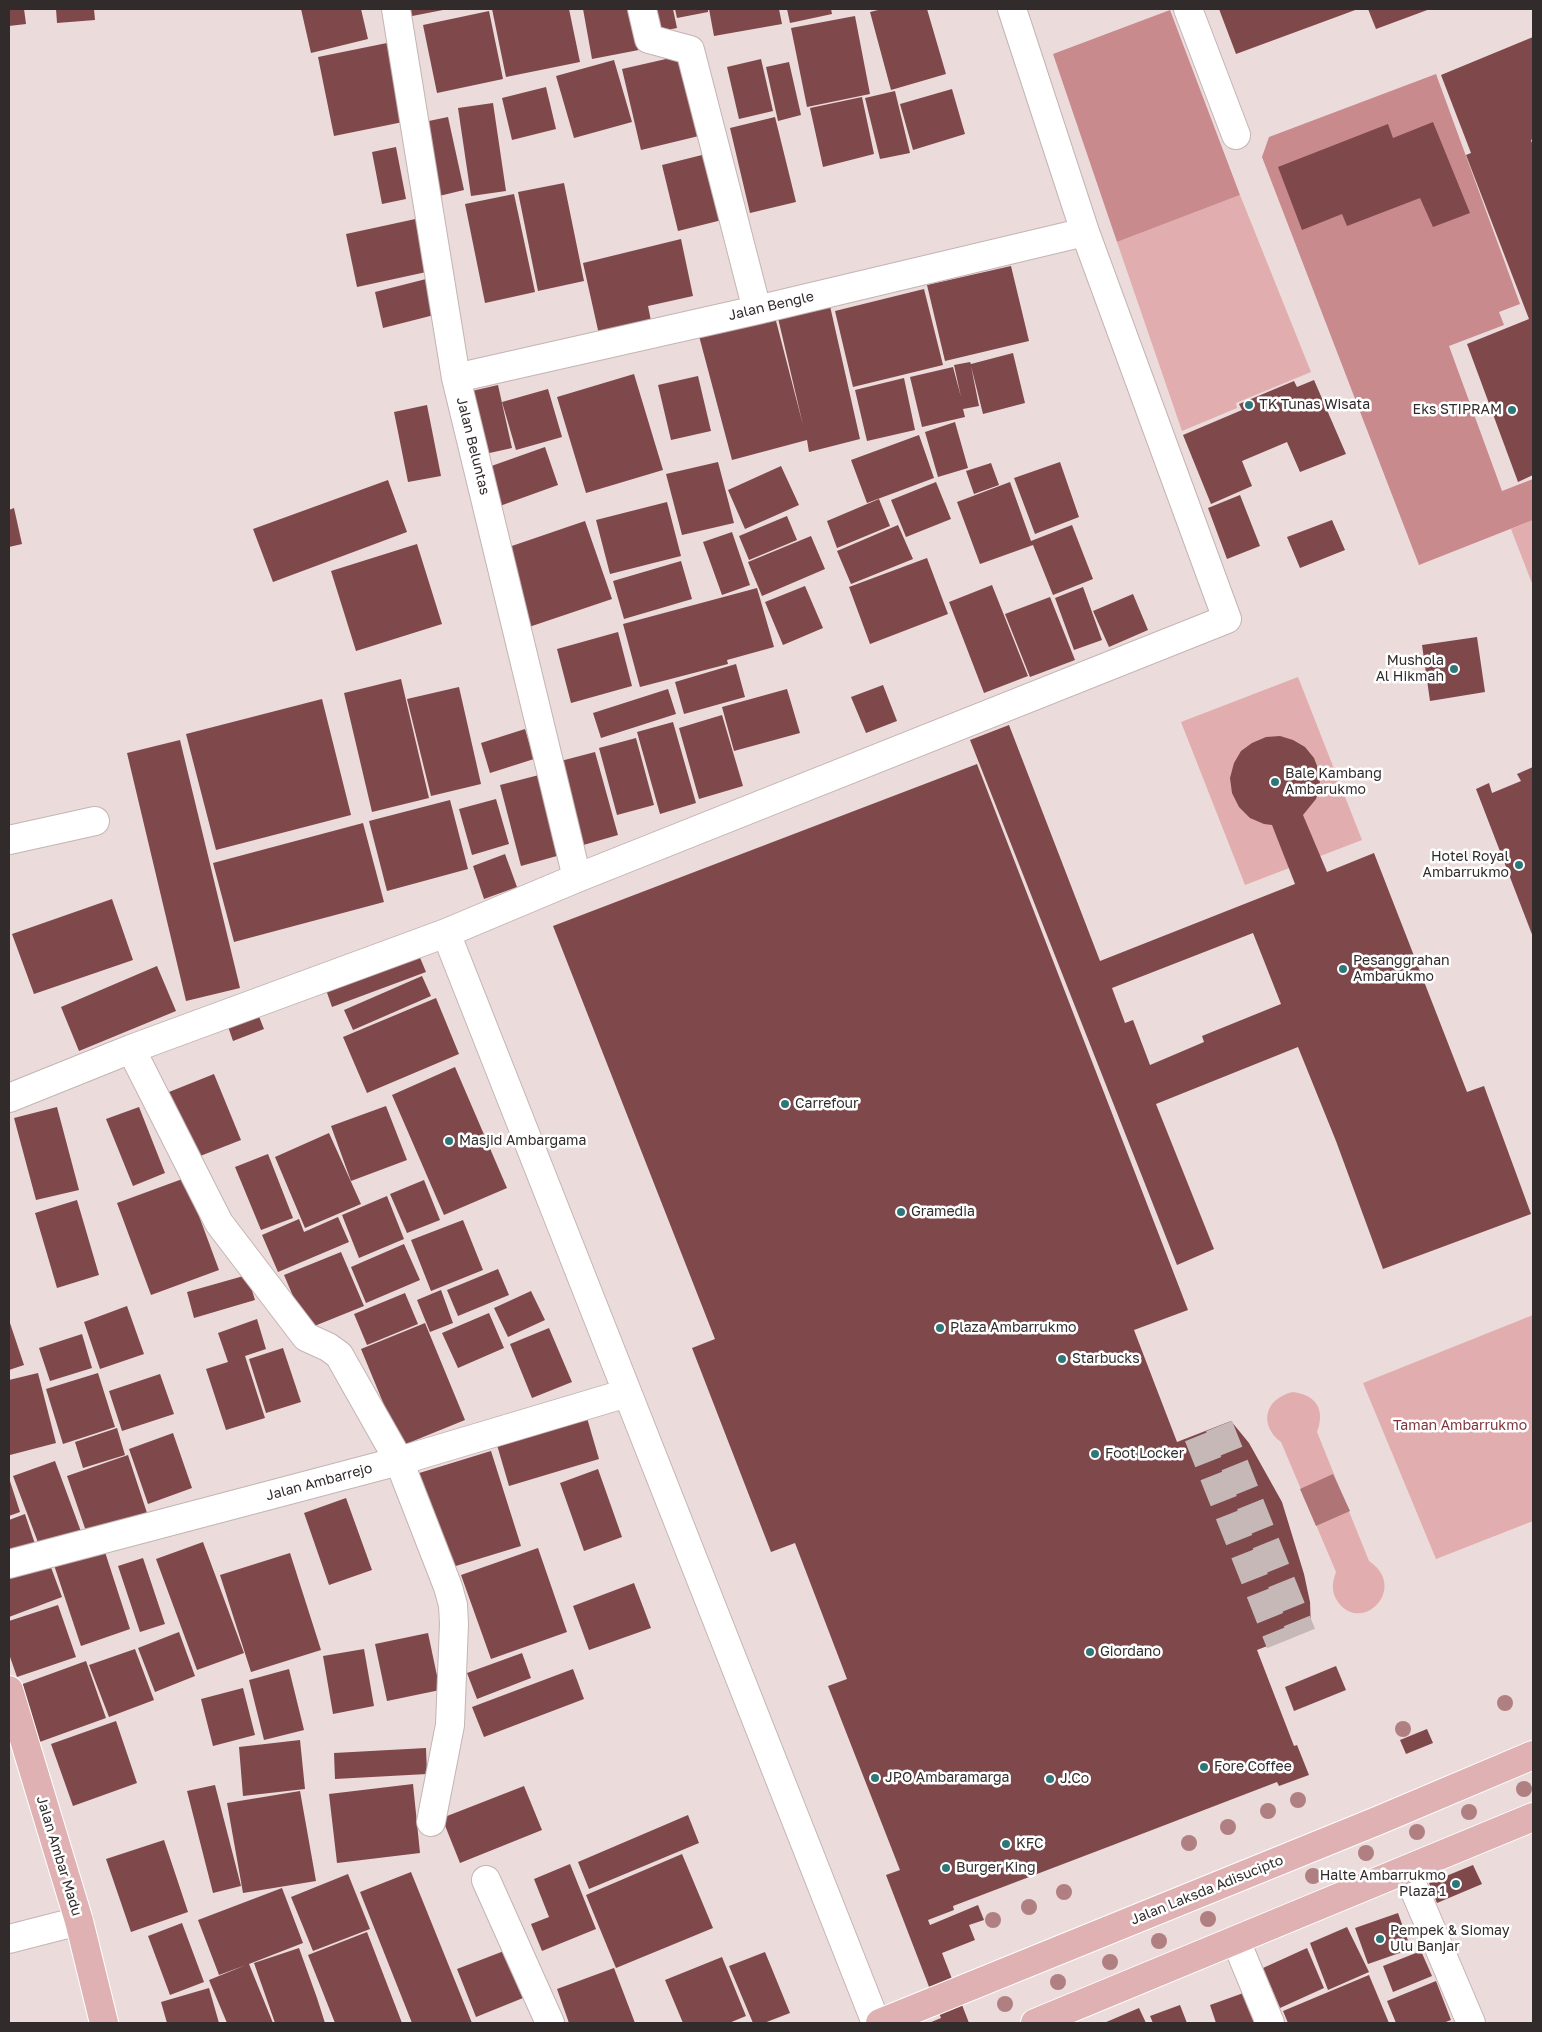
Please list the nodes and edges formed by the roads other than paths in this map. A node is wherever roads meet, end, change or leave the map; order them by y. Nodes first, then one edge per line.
1 (396, 9) edge
2 (642, 9) edge
3 (1012, 9) edge
4 (1188, 9) edge
5 (1236, 135) dead end
6 (1085, 232) junction
7 (757, 310) junction
8 (456, 378) junction
9 (95, 821) dead end
10 (9, 840) edge
11 (577, 878) junction
12 (446, 933) junction
13 (131, 1049) junction
14 (9, 1098) edge
15 (627, 1393) junction
16 (399, 1462) junction
17 (9, 1564) edge
18 (9, 1690) edge
19 (1533, 1755) edge
20 (1533, 1817) edge
21 (431, 1822) dead end
22 (1406, 1870) junction
23 (486, 1880) dead end
24 (79, 1921) junction
25 (9, 1939) edge
26 (1236, 1941) junction
27 (104, 2023) edge
28 (550, 2023) edge
29 (878, 2023) edge
30 (1035, 2023) edge
31 (1270, 2023) edge
32 (1471, 2023) edge

1 - 8 street, Jalan Beluntas
2 - 7 street
3 - 6 street
4 - 5 street
6 - 7 street, Jalan Bengle
6 - 11 street
7 - 8 street, Jalan Bengle
8 - 11 street, Jalan Beluntas
9 - 10 street
11 - 12 street
12 - 13 street
12 - 15 street
13 - 14 street
13 - 16 street
15 - 16 street, Jalan Ambarrejo
15 - 29 street
16 - 17 street, Jalan Ambarrejo
16 - 21 street
18 - 24 main road, Jalan Ambar Madu
19 - 29 main road, Jalan Laksda Adisucipto
20 - 22 main road
22 - 26 main road
22 - 32 street
23 - 28 street
24 - 25 street
24 - 27 main road, Jalan Ambar Madu
26 - 30 main road
26 - 31 street

